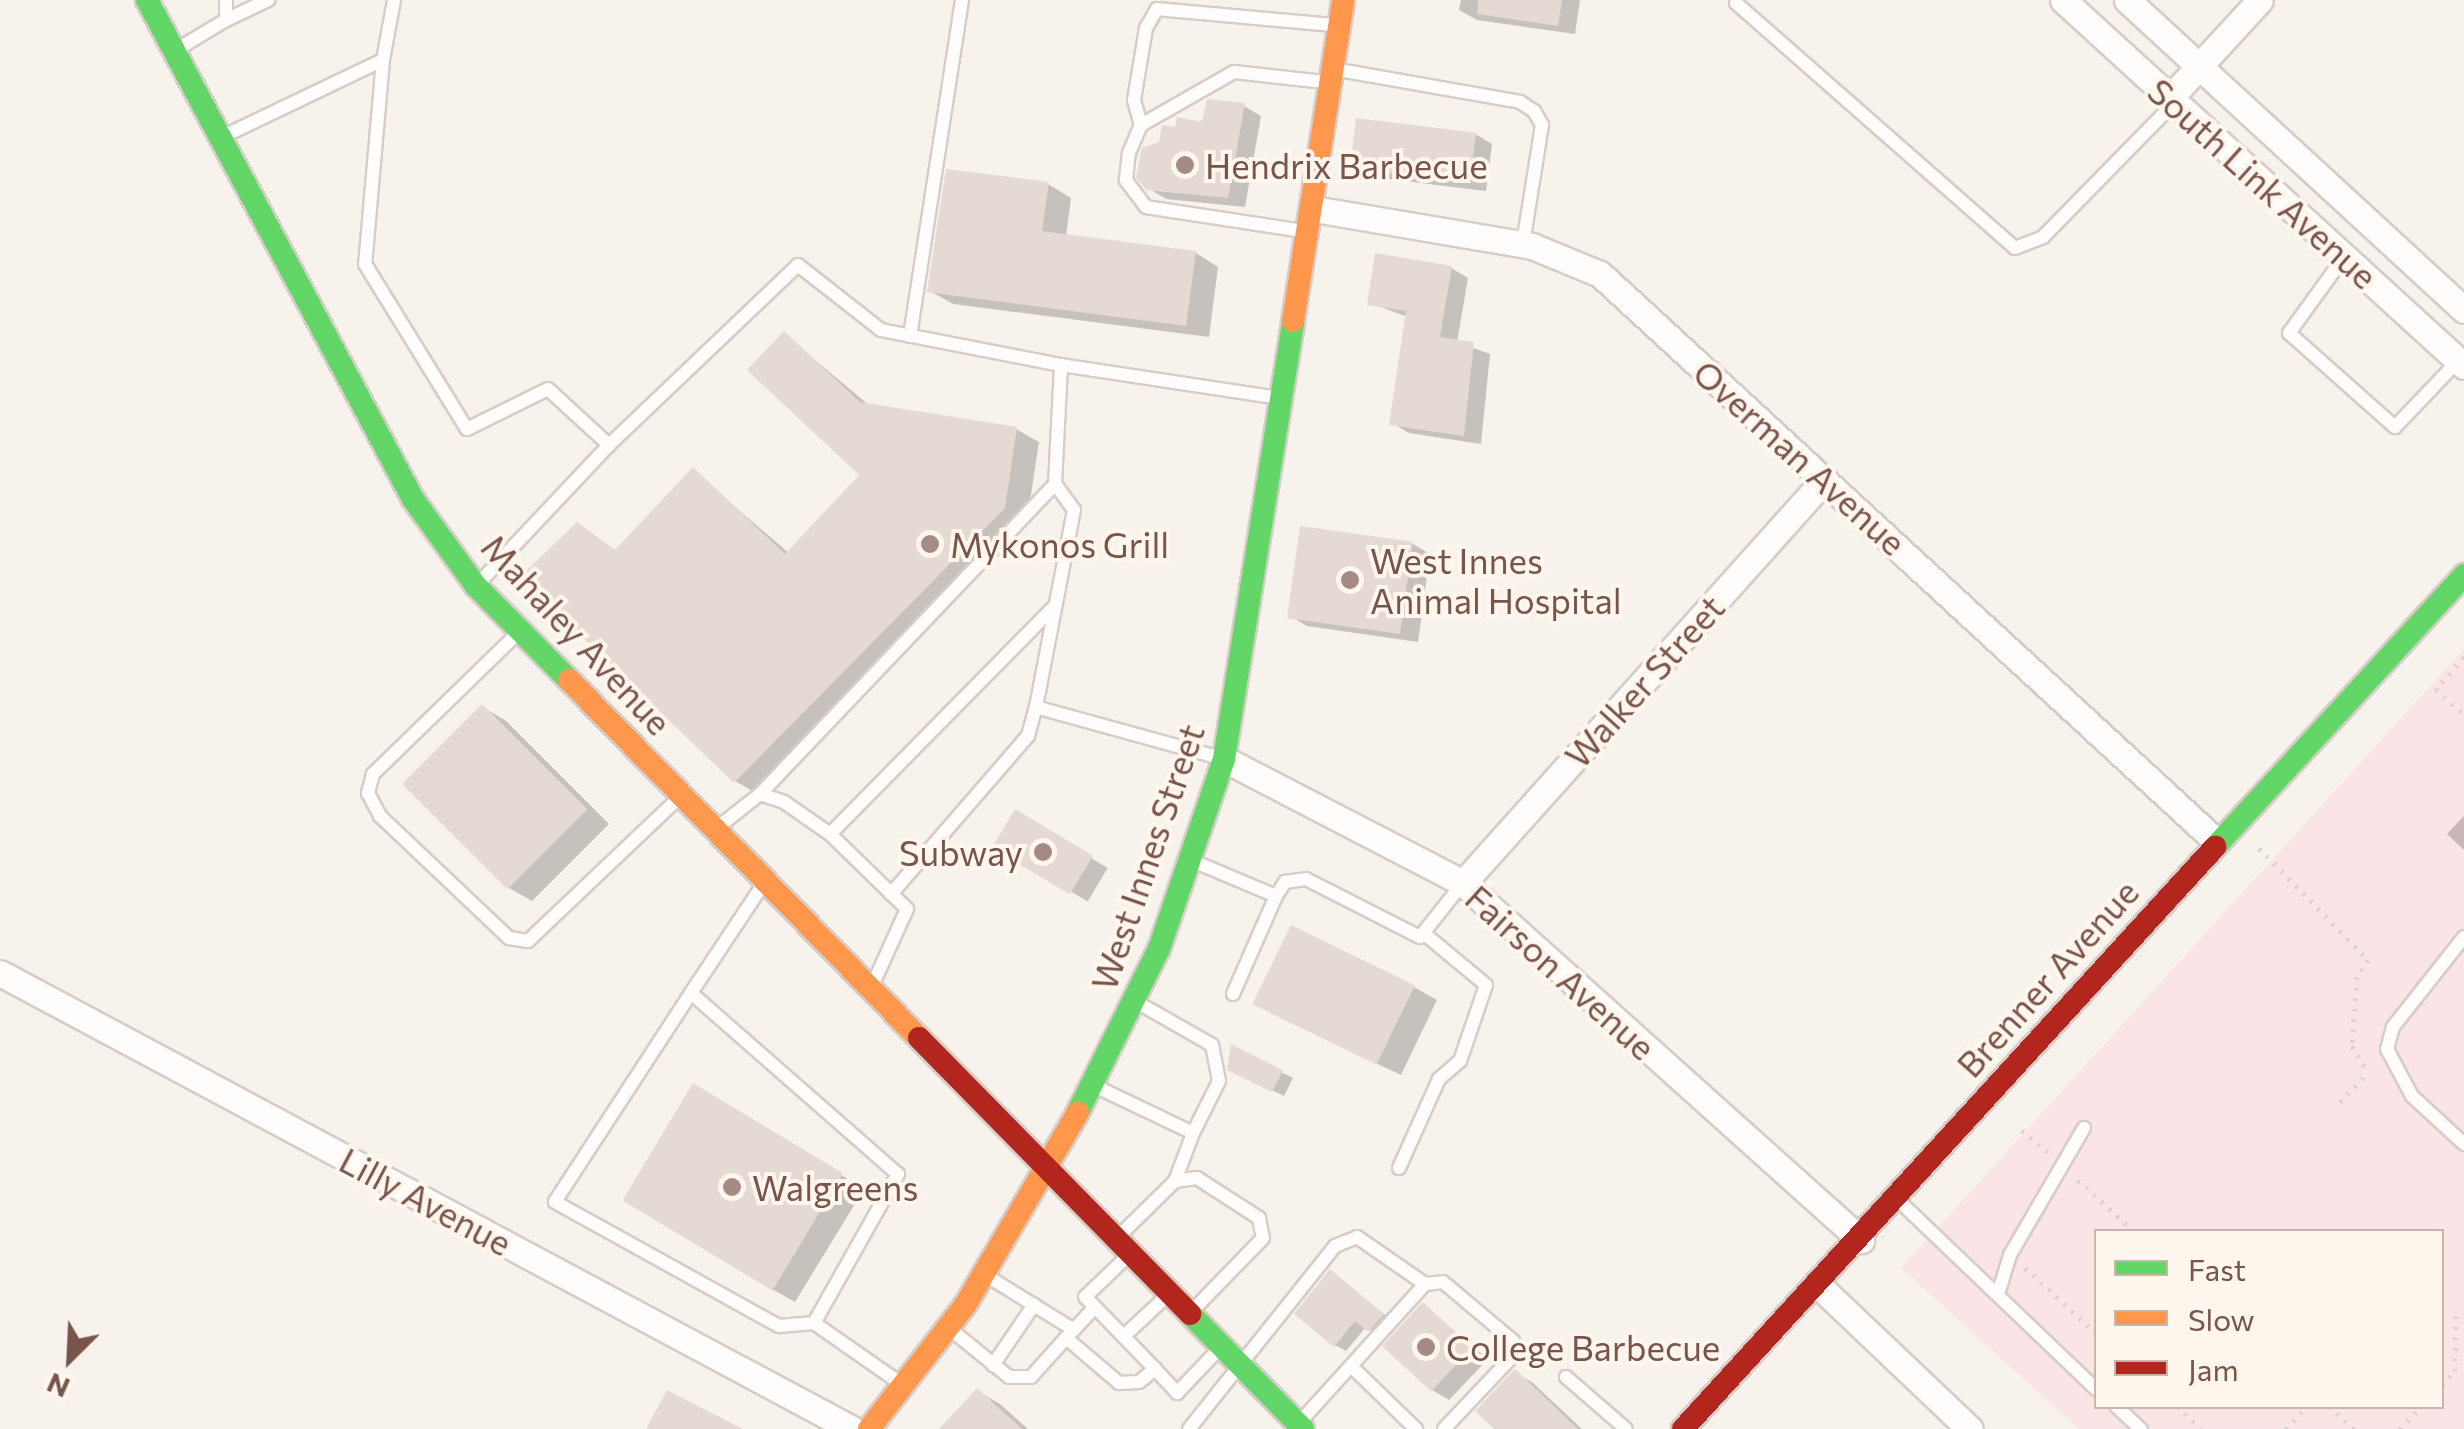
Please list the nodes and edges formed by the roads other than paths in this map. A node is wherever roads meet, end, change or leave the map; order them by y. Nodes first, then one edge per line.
1 (147, 0) edge
2 (226, 0) edge
3 (268, 0) edge
4 (394, 0) edge
5 (962, 0) edge
6 (1343, 0) edge
7 (2063, 0) edge
8 (2127, 0) edge
9 (2260, 0) edge
10 (1736, 3) dead end
11 (226, 20) junction
12 (1340, 26) junction
13 (174, 51) junction
14 (384, 60) junction
15 (2201, 66) junction
16 (1333, 76) junction
17 (2172, 101) junction
18 (1141, 125) junction
19 (220, 138) junction
20 (1312, 220) junction
21 (1523, 244) junction
22 (2344, 258) junction
23 (2464, 310) edge
24 (910, 336) junction
25 (2461, 364) edge
26 (1061, 365) junction
27 (1282, 398) junction
28 (610, 445) junction
29 (1825, 479) junction
30 (1055, 484) junction
31 (2464, 575) edge
32 (476, 586) junction
33 (1054, 607) junction
34 (520, 631) junction
35 (1036, 708) junction
36 (1224, 759) junction
37 (760, 794) junction
38 (682, 796) junction
39 (715, 830) junction
40 (830, 834) junction
41 (2216, 841) junction
42 (1190, 859) junction
43 (766, 882) junction
44 (1463, 884) junction
45 (891, 894) junction
46 (1276, 896) junction
47 (1426, 935) junction
48 (2464, 937) edge
49 (0, 973) edge
50 (870, 989) junction
51 (691, 994) junction
52 (1233, 994) dead end
53 (1135, 1002) junction
54 (1095, 1086) junction
55 (2084, 1128) dead end
56 (1193, 1133) junction
57 (2464, 1144) edge
58 (1400, 1168) dead end
59 (1048, 1172) junction
60 (1176, 1180) junction
61 (1897, 1198) junction
62 (1861, 1240) junction
63 (1123, 1247) junction
64 (985, 1274) junction
65 (1425, 1284) junction
66 (1818, 1285) junction
67 (1999, 1291) junction
68 (1170, 1294) junction
69 (1034, 1305) junction
70 (1095, 1307) junction
71 (1189, 1314) junction
72 (814, 1323) junction
73 (948, 1328) junction
74 (1070, 1334) junction
75 (1125, 1336) junction
76 (1222, 1346) junction
77 (993, 1365) junction
78 (1240, 1365) junction
79 (1351, 1366) junction
80 (1155, 1370) junction
81 (1566, 1377) dead end
82 (903, 1385) junction
83 (2094, 1387) edge
84 (2119, 1409) edge
85 (1300, 1426) edge
86 (1620, 1428) edge
87 (852, 1429) edge
88 (869, 1429) edge
89 (1189, 1429) edge
90 (1416, 1429) edge
91 (1444, 1429) edge
92 (1683, 1429) edge
93 (1970, 1429) edge
94 (2141, 1429) edge

1 - 13 street, Mahaley Avenue
2 - 11 lane
3 - 11 lane
4 - 14 lane
5 - 24 lane
6 - 12 street, West Innes Street
7 - 17 street, South Link Avenue
8 - 15 street, South Link Avenue
9 - 15 street
10 - 17 lane
11 - 13 lane
12 - 16 street, West Innes Street
12 - 18 lane
13 - 19 street, Mahaley Avenue
14 - 19 lane
14 - 28 lane
15 - 17 street
15 - 23 street, South Link Avenue
16 - 18 lane
16 - 20 street, West Innes Street
16 - 21 lane
17 - 22 street, South Link Avenue
18 - 20 lane
19 - 32 street, Mahaley Avenue
20 - 21 street, Overman Avenue
20 - 27 street, West Innes Street
21 - 29 street, Overman Avenue
22 - 25 street, South Link Avenue
22 - 25 lane
24 - 26 lane
24 - 28 lane
26 - 27 lane
26 - 30 lane
27 - 36 street, West Innes Street
28 - 32 lane
29 - 41 street, Overman Avenue
29 - 44 street, Walker Street
30 - 33 lane
30 - 37 lane
31 - 41 street, Brenner Avenue
32 - 34 street, Mahaley Avenue
33 - 35 lane
33 - 40 lane
34 - 38 street, Mahaley Avenue
34 - 38 lane
35 - 36 lane
35 - 45 lane
36 - 42 street, West Innes Street
36 - 44 street, Fairson Avenue
37 - 39 lane
37 - 40 lane
38 - 39 street, Mahaley Avenue
39 - 43 street, Mahaley Avenue
40 - 45 lane
41 - 61 street, Brenner Avenue
42 - 46 lane
42 - 53 street, West Innes Street
43 - 50 street, Mahaley Avenue
43 - 51 lane
44 - 47 lane
44 - 62 street, Fairson Avenue
45 - 50 lane
46 - 47 lane
46 - 52 lane
47 - 58 lane
48 - 57 lane
49 - 87 street, Lilly Avenue
50 - 59 street, Mahaley Avenue
51 - 72 lane
51 - 72 lane
53 - 54 street, West Innes Street
53 - 56 lane
54 - 56 lane
54 - 59 street, West Innes Street
55 - 67 lane
56 - 60 lane
59 - 63 street, Mahaley Avenue
59 - 64 street, West Innes Street
60 - 63 lane
60 - 71 lane
61 - 62 street, Brenner Avenue
61 - 67 lane
62 - 66 street, Brenner Avenue
63 - 68 street, Mahaley Avenue
63 - 70 lane
64 - 69 lane
64 - 73 street, West Innes Street
65 - 78 lane
65 - 79 lane
65 - 91 lane
66 - 92 street, Brenner Avenue
66 - 93 street
67 - 83 lane
68 - 71 street, Mahaley Avenue
68 - 75 lane
69 - 74 lane
69 - 77 lane
70 - 74 lane
70 - 75 lane
71 - 76 street, Mahaley Avenue
72 - 82 lane
73 - 77 lane
73 - 82 street, West Innes Street
74 - 77 lane
74 - 80 lane
75 - 80 lane
76 - 78 street, Mahaley Avenue
76 - 80 lane
78 - 85 street, Mahaley Avenue
78 - 89 lane
79 - 85 lane
79 - 90 lane
81 - 86 lane
82 - 88 street, West Innes Street
84 - 94 lane

